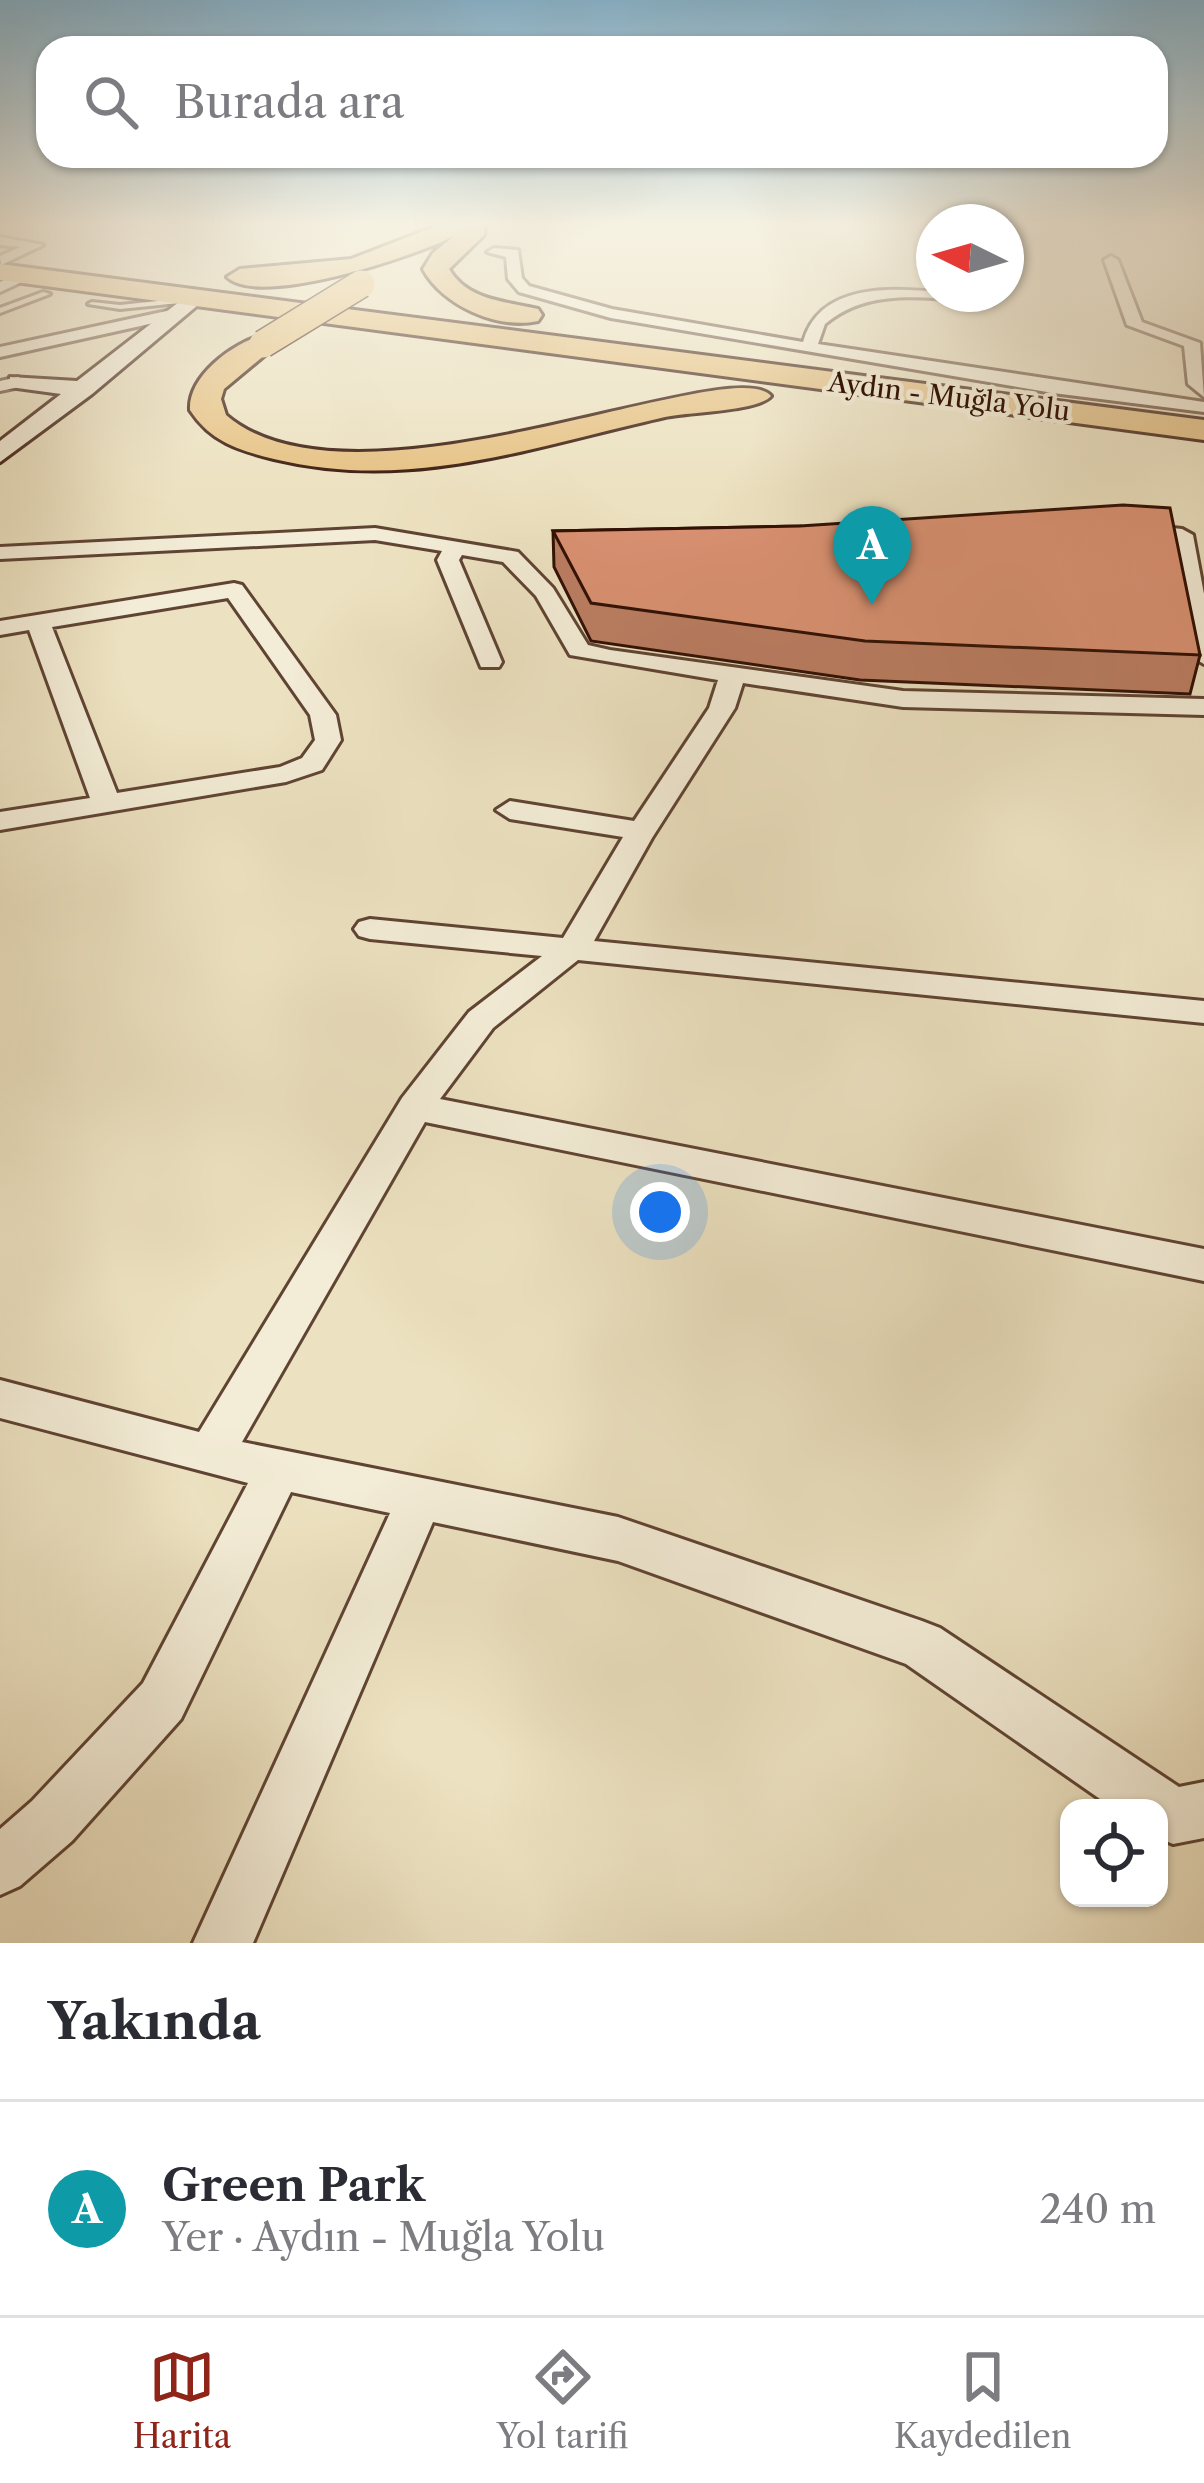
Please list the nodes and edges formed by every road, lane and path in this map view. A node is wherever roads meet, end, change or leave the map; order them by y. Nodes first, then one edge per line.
1 (142, 316) edge
2 (176, 316) edge
3 (272, 316) edge
4 (292, 316) edge
5 (328, 316) edge
6 (419, 316) edge
7 (533, 316) edge
8 (642, 316) edge
9 (830, 316) edge
10 (1132, 316) edge
11 (279, 345) junction
12 (809, 347) junction
13 (0, 352) edge
14 (6, 380) edge
15 (931, 380) junction
16 (84, 389) junction
17 (1203, 401) edge
18 (1204, 431) edge
19 (0, 454) edge
20 (1102, 529) edge
21 (455, 548) junction
22 (0, 553) edge
23 (225, 566) junction
24 (38, 622) junction
25 (0, 628) edge
26 (1204, 658) edge
27 (490, 662) dead end
28 (734, 674) junction
29 (1204, 707) edge
30 (107, 805) junction
31 (510, 810) dead end
32 (0, 821) edge
33 (642, 831) junction
34 (370, 928) dead end
35 (574, 946) junction
36 (1204, 1012) edge
37 (415, 1107) junction
38 (1204, 1265) edge
39 (0, 1399) edge
40 (210, 1455) junction
41 (279, 1469) junction
42 (420, 1498) junction
43 (1204, 1810) edge
44 (0, 1866) edge
45 (223, 1943) edge

1 - 13 street
2 - 16 main road
3 - 11 highway
4 - 18 highway, Aydın - Muğla Yolu
5 - 11 highway
6 - 15 highway, Aydın - Muğla Yolu
7 - 15 highway
8 - 12 street
9 - 12 street
10 - 17 street
11 - 18 highway
12 - 17 street
14 - 16 main road
15 - 17 highway, Aydın - Muğla Yolu
16 - 19 main road
20 - 26 street
21 - 23 street
21 - 27 street
21 - 28 street
22 - 23 street
23 - 24 street
23 - 30 street
24 - 25 street
24 - 30 street
28 - 29 street
28 - 33 street
30 - 32 street
31 - 33 street
33 - 35 street
34 - 35 street
35 - 36 street
35 - 37 street
37 - 38 street
37 - 40 street
39 - 40 street
40 - 41 street
41 - 42 street
41 - 44 street
42 - 43 street
42 - 45 street

